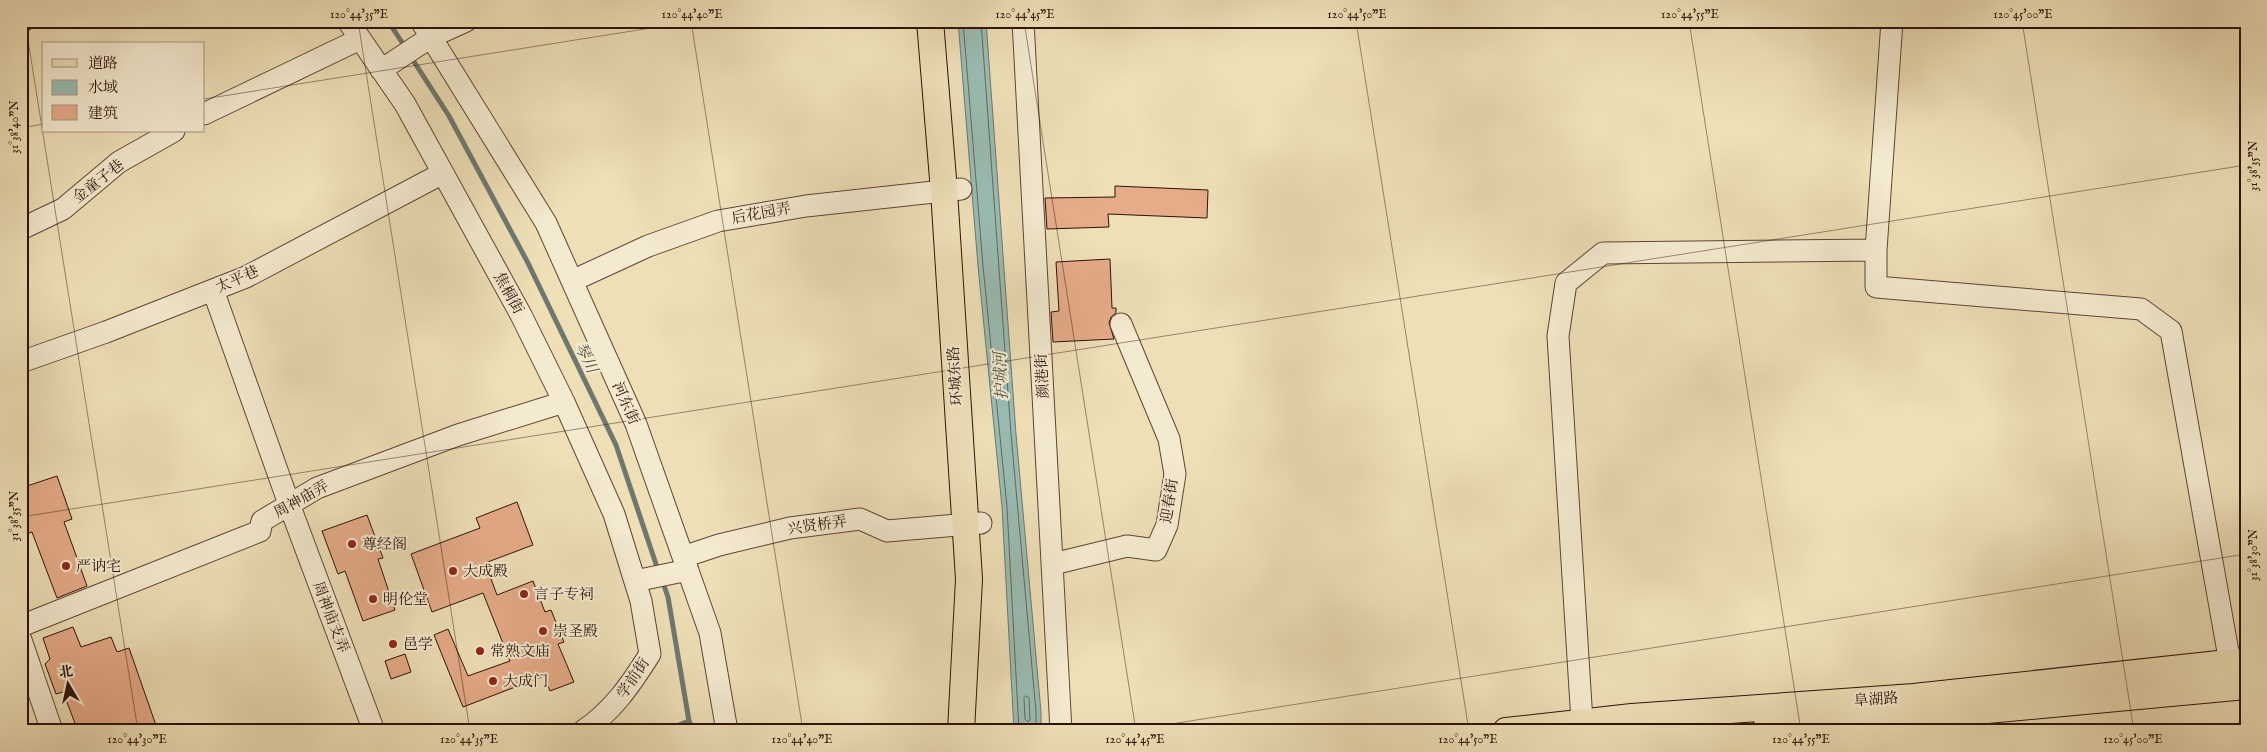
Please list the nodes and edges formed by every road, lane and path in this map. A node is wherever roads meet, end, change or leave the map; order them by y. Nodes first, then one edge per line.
1 (348, 21) edge
2 (466, 21) edge
3 (930, 21) edge
4 (946, 21) edge
5 (1023, 21) edge
6 (1892, 21) edge
7 (426, 29) edge
8 (360, 39) junction
9 (387, 66) junction
10 (205, 114) edge
11 (172, 132) edge
12 (443, 173) junction
13 (952, 190) junction
14 (21, 230) edge
15 (1876, 250) junction
16 (572, 281) junction
17 (213, 290) junction
18 (1122, 324) dead end
19 (21, 362) edge
20 (564, 402) junction
21 (288, 504) junction
22 (973, 524) junction
23 (685, 563) junction
24 (1053, 564) junction
25 (635, 581) junction
26 (21, 626) edge
27 (21, 640) edge
28 (2238, 662) edge
29 (2246, 686) edge
30 (1917, 715) edge
31 (1582, 722) junction
32 (1633, 724) edge
33 (591, 725) edge
34 (52, 731) edge
35 (374, 731) edge
36 (727, 731) edge
37 (961, 731) edge
38 (976, 731) edge
39 (1061, 731) edge
40 (1506, 731) edge
41 (1764, 731) edge

1 - 8 street, 焦桐街
2 - 7 street
3 - 13 main road, 环城东路
4 - 13 main road, 环城东路
5 - 24 street, 颜港街
6 - 15 street
7 - 9 street
7 - 16 street, 河东街
8 - 9 street, 焦桐街
8 - 10 street
9 - 12 street, 焦桐街
11 - 14 street, 金童子巷
12 - 17 street, 太平巷
12 - 20 street, 焦桐街
13 - 16 street, 后花园弄
13 - 22 main road, 环城东路
15 - 28 street
15 - 31 street
16 - 23 street, 河东街
17 - 19 street, 太平巷
17 - 21 street, 周神庙支弄
18 - 24 street, 迎春街
20 - 21 street, 周神庙弄
20 - 25 street, 焦桐街
21 - 26 street, 周神庙弄
21 - 35 street, 周神庙支弄
22 - 23 street, 兴贤桥弄
22 - 37 main road, 环城东路
22 - 38 main road, 环城东路
23 - 25 street, 兴贤桥弄
23 - 36 street, 河东街
24 - 39 street, 颜港街
25 - 33 street, 学前街
27 - 34 street
28 - 30 main road, 阜湖路
29 - 30 main road, 阜湖路
30 - 32 main road, 阜湖路
30 - 41 main road, 阜湖路
31 - 32 main road, 阜湖路
31 - 40 main road, 阜湖路

